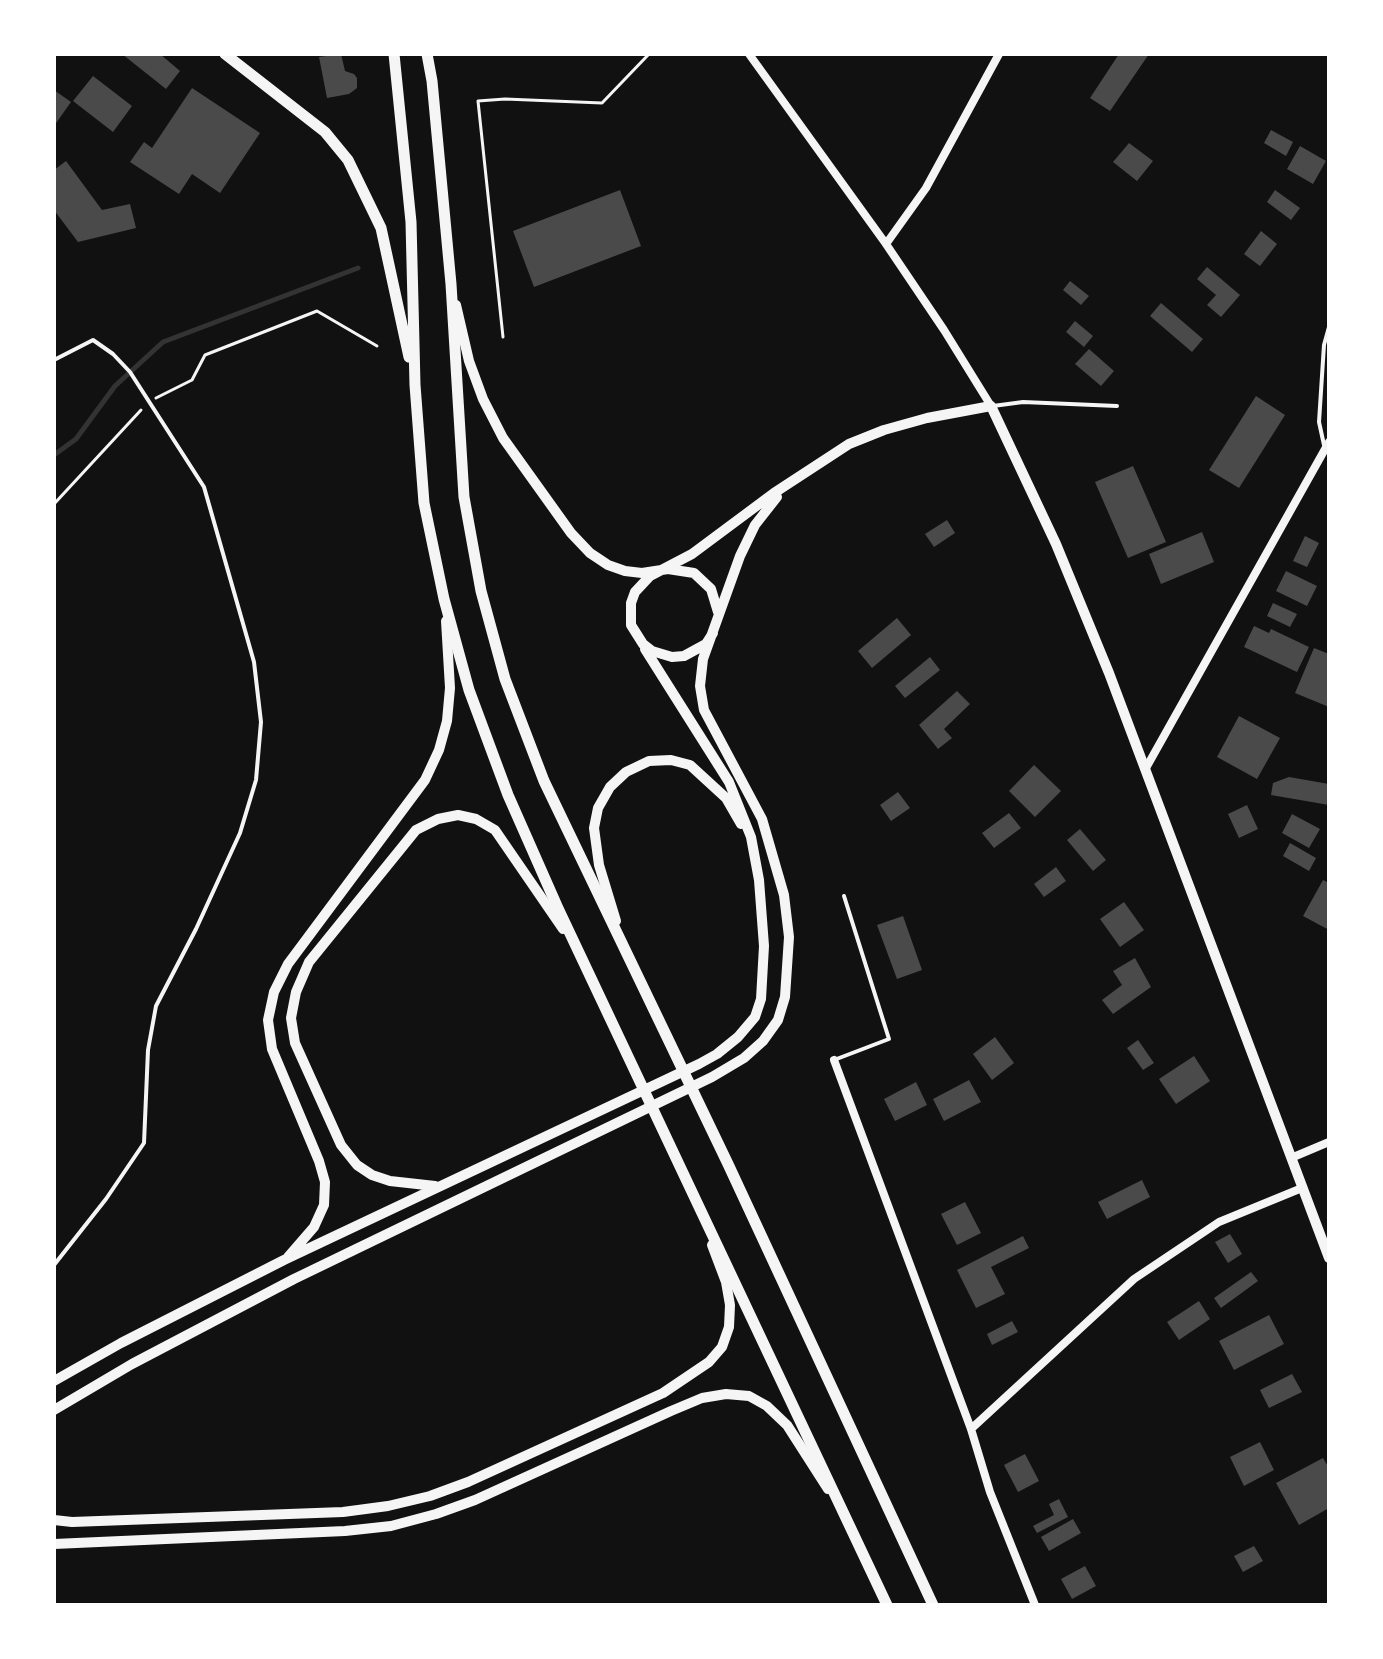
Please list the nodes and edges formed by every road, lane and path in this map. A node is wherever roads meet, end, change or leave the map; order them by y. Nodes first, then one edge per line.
1 (225, 54) edge
2 (394, 54) edge
3 (428, 54) edge
4 (649, 54) edge
5 (749, 54) edge
6 (999, 54) edge
7 (886, 244) junction
8 (451, 284) junction
9 (1329, 327) edge
10 (503, 337) dead end
11 (377, 346) dead end
12 (54, 360) edge
13 (415, 385) junction
14 (149, 402) junction
15 (991, 406) junction
16 (1117, 406) dead end
17 (1327, 445) edge
18 (815, 465) junction
19 (54, 504) edge
20 (658, 571) junction
21 (444, 599) junction
22 (718, 621) junction
23 (713, 633) junction
24 (635, 634) junction
25 (1146, 768) junction
26 (759, 880) junction
27 (844, 896) dead end
28 (625, 949) junction
29 (584, 962) junction
30 (834, 1060) joint
31 (1329, 1142) edge
32 (1291, 1158) junction
33 (689, 1183) junction
34 (437, 1186) junction
35 (1302, 1188) junction
36 (1329, 1258) edge
37 (284, 1260) junction
38 (54, 1265) edge
39 (54, 1381) edge
40 (54, 1411) edge
41 (971, 1429) junction
42 (847, 1519) junction
43 (54, 1520) edge
44 (54, 1544) edge
45 (887, 1605) edge
46 (933, 1605) edge
47 (1035, 1605) edge

1 - 13 main road
2 - 13 main road
3 - 8 main road
4 - 10 path
5 - 7 street
6 - 7 street
7 - 15 street
8 - 20 street
8 - 28 main road
9 - 17 lane
11 - 14 path
12 - 14 lane
13 - 21 main road
14 - 19 path
14 - 38 lane
15 - 16 lane
15 - 18 street
15 - 25 street
17 - 25 street
18 - 20 street
18 - 22 street
20 - 22 street
20 - 24 street
21 - 29 main road
21 - 37 street
22 - 23 street
23 - 24 street
23 - 40 street
24 - 26 street
25 - 32 street
26 - 28 street
26 - 34 street
27 - 30 lane
28 - 46 main road
29 - 33 main road
29 - 34 street
30 - 41 street
31 - 32 street
32 - 35 street
33 - 42 main road
33 - 43 street
34 - 37 street
35 - 36 street
35 - 41 street
37 - 39 street
41 - 47 street
42 - 44 street
42 - 45 main road

